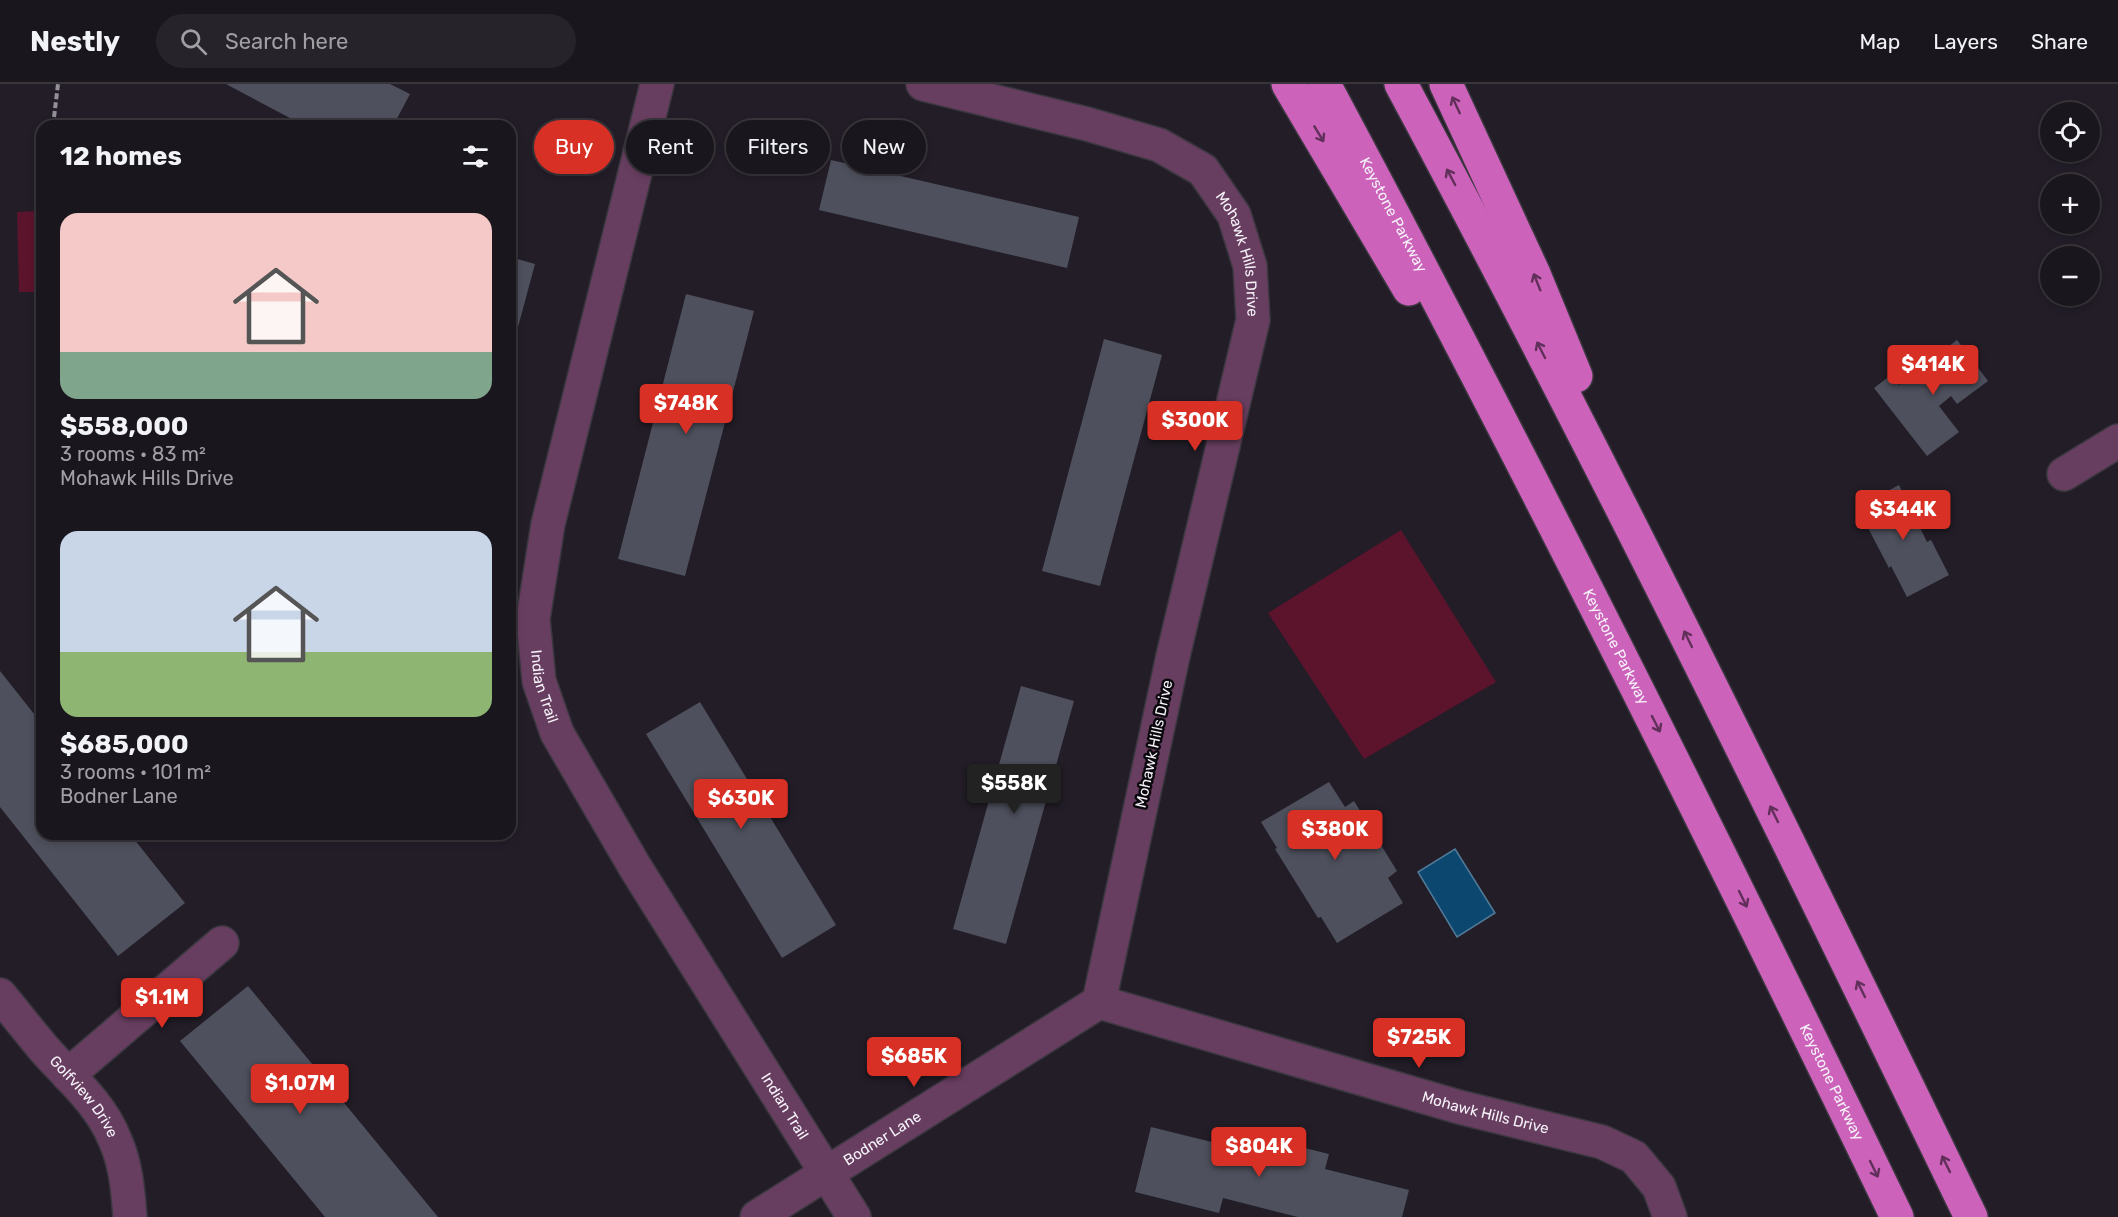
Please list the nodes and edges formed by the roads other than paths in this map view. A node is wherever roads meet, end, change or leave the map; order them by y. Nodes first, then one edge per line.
1 (657, 84) edge
2 (923, 84) edge
3 (1288, 84) edge
4 (1324, 84) edge
5 (1401, 84) edge
6 (1446, 84) edge
7 (2118, 441) edge
8 (2064, 474) dead end
9 (1663, 589) junction
10 (1601, 616) junction
11 (222, 943) dead end
12 (0, 995) edge
13 (1099, 1002) junction
14 (68, 1075) junction
15 (827, 1172) junction
16 (130, 1217) edge
17 (757, 1217) edge
18 (854, 1217) edge
19 (1670, 1217) edge
20 (1897, 1217) edge
21 (1971, 1217) edge

1 - 15 street, Indian Trail
2 - 13 street, Mohawk Hills Drive
3 -> 10 highway
4 - 10 highway, Keystone Parkway
9 -> 5 highway
9 -> 6 highway
7 - 8 street
21 -> 9 highway
10 -> 20 highway, Keystone Parkway
11 - 14 street
12 - 14 street, Golfview Drive
13 - 15 street, Bodner Lane
13 - 19 street, Mohawk Hills Drive
14 - 16 street, Golfview Drive
15 - 17 street, Bodner Lane
15 - 18 street, Indian Trail

